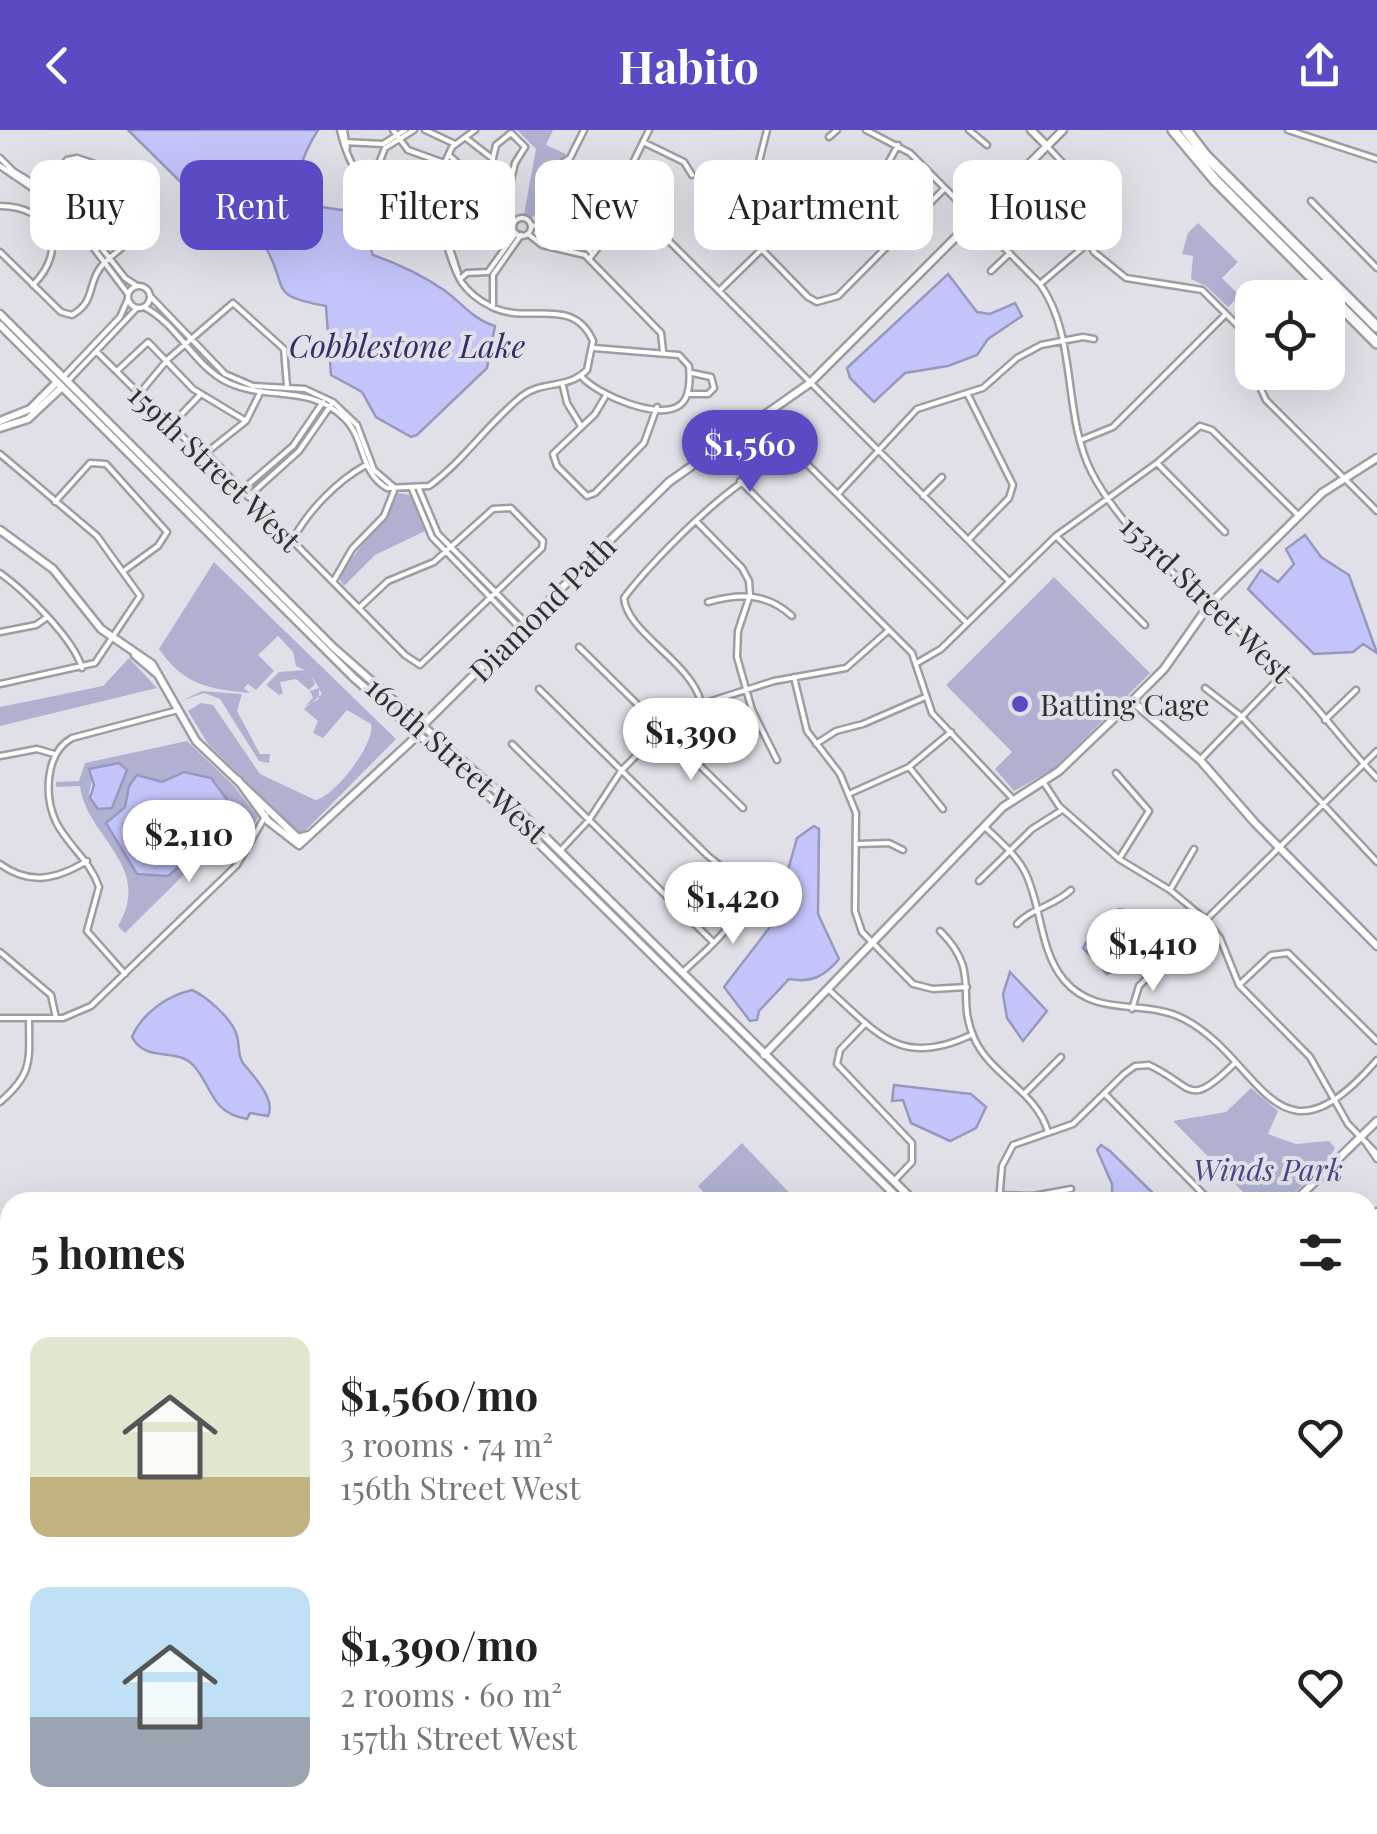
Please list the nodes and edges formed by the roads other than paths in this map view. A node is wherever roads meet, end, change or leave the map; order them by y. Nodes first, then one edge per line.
1 (342, 130) edge
2 (405, 130) edge
3 (414, 130) edge
4 (425, 130) edge
5 (476, 130) edge
6 (584, 130) edge
7 (649, 130) edge
8 (767, 130) edge
9 (837, 130) edge
10 (866, 130) edge
11 (968, 130) edge
12 (1031, 130) edge
13 (1063, 130) edge
14 (1173, 130) edge
15 (1186, 130) edge
16 (1291, 130) edge
17 (442, 133) edge
18 (398, 135) edge
19 (829, 136) dead end
20 (466, 138) junction
21 (344, 142) junction
22 (643, 142) junction
23 (455, 144) junction
24 (384, 146) junction
25 (898, 146) junction
26 (986, 146) dead end
27 (1047, 146) junction
28 (449, 154) junction
29 (493, 159) joint
30 (1377, 159) edge
31 (350, 160) edge
32 (379, 160) edge
33 (436, 160) edge
34 (446, 160) edge
35 (456, 160) edge
36 (567, 160) edge
37 (762, 160) edge
38 (890, 160) edge
39 (1033, 160) edge
40 (1060, 160) edge
41 (515, 161) edge
42 (1, 163) edge
43 (692, 175) dead end
44 (30, 181) edge
45 (945, 188) junction
46 (953, 196) edge
47 (933, 200) edge
48 (1311, 202) dead end
49 (0, 206) edge
50 (515, 222) edge
51 (531, 225) junction
52 (535, 225) edge
53 (515, 226) edge
54 (518, 234) junction
55 (528, 234) junction
56 (953, 240) edge
57 (101, 250) edge
58 (121, 250) edge
59 (449, 250) edge
60 (586, 250) edge
61 (597, 250) edge
62 (760, 250) joint
63 (881, 250) edge
64 (1081, 250) edge
65 (1094, 250) edge
66 (0, 252) edge
67 (1010, 252) joint
68 (591, 257) junction
69 (109, 262) junction
70 (1377, 268) edge
71 (991, 271) dead end
72 (491, 274) junction
73 (459, 278) junction
74 (1040, 284) junction
75 (33, 285) junction
76 (137, 286) junction
77 (719, 291) junction
78 (128, 296) junction
79 (151, 297) junction
80 (492, 307) junction
81 (140, 308) junction
82 (0, 314) edge
83 (1226, 314) junction
84 (1235, 324) edge
85 (0, 325) edge
86 (1377, 327) edge
87 (1094, 340) dead end
88 (189, 341) junction
89 (1060, 341) junction
90 (1377, 343) edge
91 (594, 348) junction
92 (662, 351) junction
93 (97, 352) junction
94 (168, 360) junction
95 (116, 371) junction
96 (690, 373) junction
97 (581, 376) junction
98 (63, 381) junction
99 (810, 383) junction
100 (563, 386) junction
101 (262, 389) junction
102 (287, 389) junction
103 (1262, 390) edge
104 (140, 394) junction
105 (200, 394) junction
106 (688, 394) junction
107 (968, 395) junction
108 (605, 397) junction
109 (324, 400) junction
110 (331, 404) junction
111 (656, 407) junction
112 (246, 422) junction
113 (170, 424) junction
114 (0, 425) edge
115 (581, 426) junction
116 (1079, 440) junction
117 (880, 452) junction
118 (206, 453) junction
119 (0, 454) edge
120 (281, 457) junction
121 (1377, 458) edge
122 (287, 464) junction
123 (368, 464) junction
124 (1158, 464) junction
125 (942, 478) dead end
126 (1345, 479) junction
127 (740, 481) junction
128 (395, 488) junction
129 (415, 489) junction
130 (242, 490) junction
131 (838, 494) junction
132 (924, 496) junction
133 (248, 497) junction
134 (1107, 499) junction
135 (56, 502) junction
136 (1377, 511) edge
137 (1298, 516) junction
138 (697, 522) junction
139 (0, 530) edge
140 (1225, 532) dead end
141 (1056, 536) junction
142 (968, 540) junction
143 (292, 541) junction
144 (449, 550) junction
145 (125, 570) junction
146 (0, 573) edge
147 (1009, 581) junction
148 (333, 582) junction
149 (493, 594) junction
150 (750, 596) junction
151 (708, 602) dead end
152 (1209, 604) junction
153 (359, 608) junction
154 (792, 616) dead end
155 (46, 618) junction
156 (967, 623) junction
157 (1145, 624) dead end
158 (524, 626) junction
159 (889, 630) junction
160 (0, 632) edge
161 (114, 640) junction
162 (579, 647) dead end
163 (918, 663) junction
164 (82, 668) junction
165 (1284, 673) junction
166 (794, 678) junction
167 (0, 684) edge
168 (1205, 688) dead end
169 (539, 689) dead end
170 (746, 689) junction
171 (1356, 690) dead end
172 (923, 698) junction
173 (1132, 701) junction
174 (701, 702) junction
175 (178, 710) junction
176 (1241, 716) junction
177 (1325, 720) junction
178 (661, 729) junction
179 (419, 731) junction
180 (951, 732) junction
181 (512, 744) dead end
182 (816, 744) junction
183 (1377, 751) edge
184 (54, 754) junction
185 (0, 756) edge
186 (777, 760) dead end
187 (1200, 760) junction
188 (1363, 764) junction
189 (909, 767) junction
190 (621, 770) junction
191 (1116, 772) dead end
192 (1377, 778) edge
193 (1044, 783) junction
194 (850, 793) junction
195 (1013, 800) junction
196 (1320, 805) junction
197 (744, 808) dead end
198 (943, 809) dead end
199 (1063, 809) junction
200 (508, 813) junction
201 (266, 815) junction
202 (589, 820) junction
203 (984, 826) junction
204 (858, 844) junction
205 (1278, 847) junction
206 (1194, 849) dead end
207 (903, 850) dead end
208 (560, 851) junction
209 (1009, 851) junction
210 (1119, 859) junction
211 (87, 861) junction
212 (1377, 862) edge
213 (0, 864) edge
214 (979, 881) dead end
215 (1071, 890) dead end
216 (1170, 890) junction
217 (1038, 912) junction
218 (1206, 920) junction
219 (1018, 924) dead end
220 (940, 931) dead end
221 (714, 942) junction
222 (872, 943) junction
223 (1377, 946) edge
224 (0, 952) edge
225 (684, 971) junction
226 (125, 974) junction
227 (1240, 985) junction
228 (966, 987) junction
229 (829, 990) junction
230 (1132, 1009) junction
231 (0, 1018) edge
232 (28, 1018) junction
233 (56, 1018) junction
234 (864, 1025) junction
235 (972, 1034) junction
236 (1377, 1042) edge
237 (762, 1056) junction
238 (1061, 1057) dead end
239 (1377, 1060) edge
240 (1234, 1064) junction
241 (1024, 1094) junction
242 (1105, 1094) junction
243 (1333, 1099) junction
244 (0, 1102) edge
245 (1377, 1122) edge
246 (1048, 1132) junction
247 (1363, 1140) junction
248 (1377, 1156) edge
249 (894, 1181) junction
250 (1071, 1189) dead end
251 (892, 1192) edge
252 (905, 1192) edge
253 (1000, 1192) edge
254 (1055, 1192) edge
255 (1201, 1192) edge
256 (1305, 1192) edge

1 - 21 street
2 - 18 street
3 - 18 street
4 - 17 street
5 - 20 street
6 - 36 street
7 - 22 street
8 - 37 street
9 - 19 street
10 - 25 street
11 - 26 street
12 - 27 street
13 - 27 street, Diamond Path
14 - 90 highway
15 - 86 highway
16 - 30 street
17 - 23 street
18 - 24 street
18 - 33 street
20 - 23 street
20 - 29 street
21 - 24 street
21 - 31 street
22 - 43 street
22 - 77 street
23 - 28 street
24 - 32 street
25 - 38 street
25 - 45 street
27 - 39 street, Diamond Path
27 - 40 street
28 - 34 street
28 - 35 street
29 - 41 street
42 - 44 street
45 - 46 street
45 - 47 street
48 - 70 street
49 - 75 street
50 - 51 street
51 - 52 street
51 - 55 street
53 - 54 street
54 - 55 street
54 - 72 street
55 - 68 street
56 - 99 street, Diamond Path
57 - 69 street
58 - 69 street
59 - 73 street
60 - 68 street
61 - 68 street
62 - 63 street
62 - 77 street
64 - 74 street
65 - 83 street
66 - 75 street
67 - 71 street
67 - 74 street
68 - 92 street
69 - 75 street
69 - 76 street
69 - 78 street
72 - 73 street
72 - 80 street
73 - 80 street
74 - 89 street, 153rd Street West
76 - 78 street
76 - 79 street
77 - 99 street
78 - 81 street
78 - 98 street
79 - 81 street
79 - 88 street
80 - 91 street
81 - 88 street
81 - 93 street
82 - 98 street, 160th Street West
83 - 84 street
83 - 116 street
85 - 98 street, 160th Street West
87 - 89 street
88 - 94 street
88 - 101 street
88 - 102 street
89 - 107 street
89 - 116 street, 153rd Street West
91 - 92 street
91 - 97 street
92 - 96 street
93 - 95 street, 159th Street West
93 - 98 street
94 - 95 street
94 - 104 street
94 - 105 street
95 - 104 street, 159th Street West
96 - 106 street
96 - 106 street
97 - 100 street
97 - 108 street
98 - 114 street
98 - 179 street, 160th Street West
98 - 179 street, 160th Street West
99 - 117 street
99 - 158 street, Diamond Path
100 - 115 street
100 - 129 street
101 - 102 street
101 - 112 street
102 - 109 street
103 - 126 street
104 - 113 street, 159th Street West
105 - 112 street
105 - 113 street
106 - 111 street
107 - 117 street
107 - 142 street
108 - 111 street
108 - 115 street
109 - 110 street
109 - 120 street
110 - 122 street
110 - 123 street
111 - 115 street
112 - 118 street
113 - 118 street, 159th Street West
116 - 134 street, 153rd Street West
117 - 131 street
117 - 132 street
118 - 130 street, 159th Street West
119 - 135 street
120 - 122 street
120 - 130 street
121 - 126 street
122 - 133 street
123 - 128 street
123 - 143 street
124 - 134 street
124 - 137 street
124 - 140 street
125 - 132 street
126 - 136 street
126 - 137 street
127 - 131 street
127 - 138 street
127 - 159 street
128 - 129 street
128 - 148 street
129 - 144 street
130 - 133 street, 159th Street West
131 - 156 street
132 - 142 street
133 - 143 street, 159th Street West
134 - 141 street
134 - 152 street, 153rd Street West
135 - 145 street
135 - 145 street
137 - 152 street
138 - 150 street
138 - 174 street
139 - 161 street
141 - 147 street
141 - 157 street
142 - 147 street
143 - 148 street, 159th Street West
144 - 149 street
144 - 149 street
144 - 153 street
145 - 161 street
146 - 155 street
147 - 156 street
148 - 153 street, 159th Street West
149 - 153 street, 159th Street West
149 - 158 street
150 - 151 street
150 - 154 street
150 - 170 street
152 - 165 street, 153rd Street West
152 - 173 street
155 - 160 street
155 - 164 street
156 - 163 street
158 - 179 street, Diamond Path
159 - 163 street
159 - 166 street
161 - 164 street
161 - 175 street
162 - 178 street
163 - 172 street
164 - 167 street
165 - 176 street
165 - 177 street, 153rd Street West
166 - 170 street
166 - 182 street
168 - 176 street
169 - 190 street
170 - 174 street
170 - 186 street
171 - 177 street
172 - 180 street
172 - 182 street
173 - 187 street
173 - 193 street
174 - 178 street
175 - 184 street
175 - 201 street
176 - 187 street
176 - 196 street
177 - 188 street, 153rd Street West
178 - 190 street
178 - 197 street
179 - 200 street, 160th Street West
179 - 201 street, Diamond Path
179 - 208 street, 160th Street West
180 - 189 street
180 - 195 street
181 - 202 street
182 - 194 street
183 - 188 street
184 - 185 street
184 - 211 street
187 - 205 street
188 - 192 street, 153rd Street West
188 - 196 street
189 - 194 street
189 - 198 street
190 - 202 street
190 - 221 street
191 - 210 street
193 - 195 street
193 - 199 street
194 - 204 street
195 - 203 street
196 - 205 street
196 - 212 street
199 - 209 street
199 - 210 street
200 - 208 street
200 - 237 street, 160th Street West
201 - 226 street
202 - 208 street
202 - 221 street
203 - 209 street
203 - 222 street
204 - 207 street
204 - 222 street
205 - 218 street
205 - 223 street
206 - 216 street
208 - 225 street, 160th Street West
209 - 214 street
209 - 217 street
210 - 216 street
211 - 213 street
211 - 226 street
215 - 217 street
216 - 218 street
217 - 219 street
217 - 230 street
218 - 227 street
218 - 230 street
220 - 228 street
221 - 225 street
222 - 228 street
222 - 229 street
224 - 233 street
225 - 237 street, 160th Street West
226 - 233 street
227 - 236 street
227 - 243 street
228 - 235 street
229 - 234 street
229 - 237 street
230 - 240 street
231 - 232 street
232 - 233 street
232 - 244 street
234 - 235 street
234 - 249 street
235 - 241 street
237 - 249 street, 160th Street West
237 - 251 street, 160th Street West
238 - 241 street
239 - 243 street
240 - 242 street
240 - 243 street
241 - 246 street
242 - 246 street
242 - 255 street
243 - 247 street
245 - 247 street
246 - 253 street
247 - 248 street
247 - 256 street
249 - 252 street, 160th Street West
250 - 254 street

